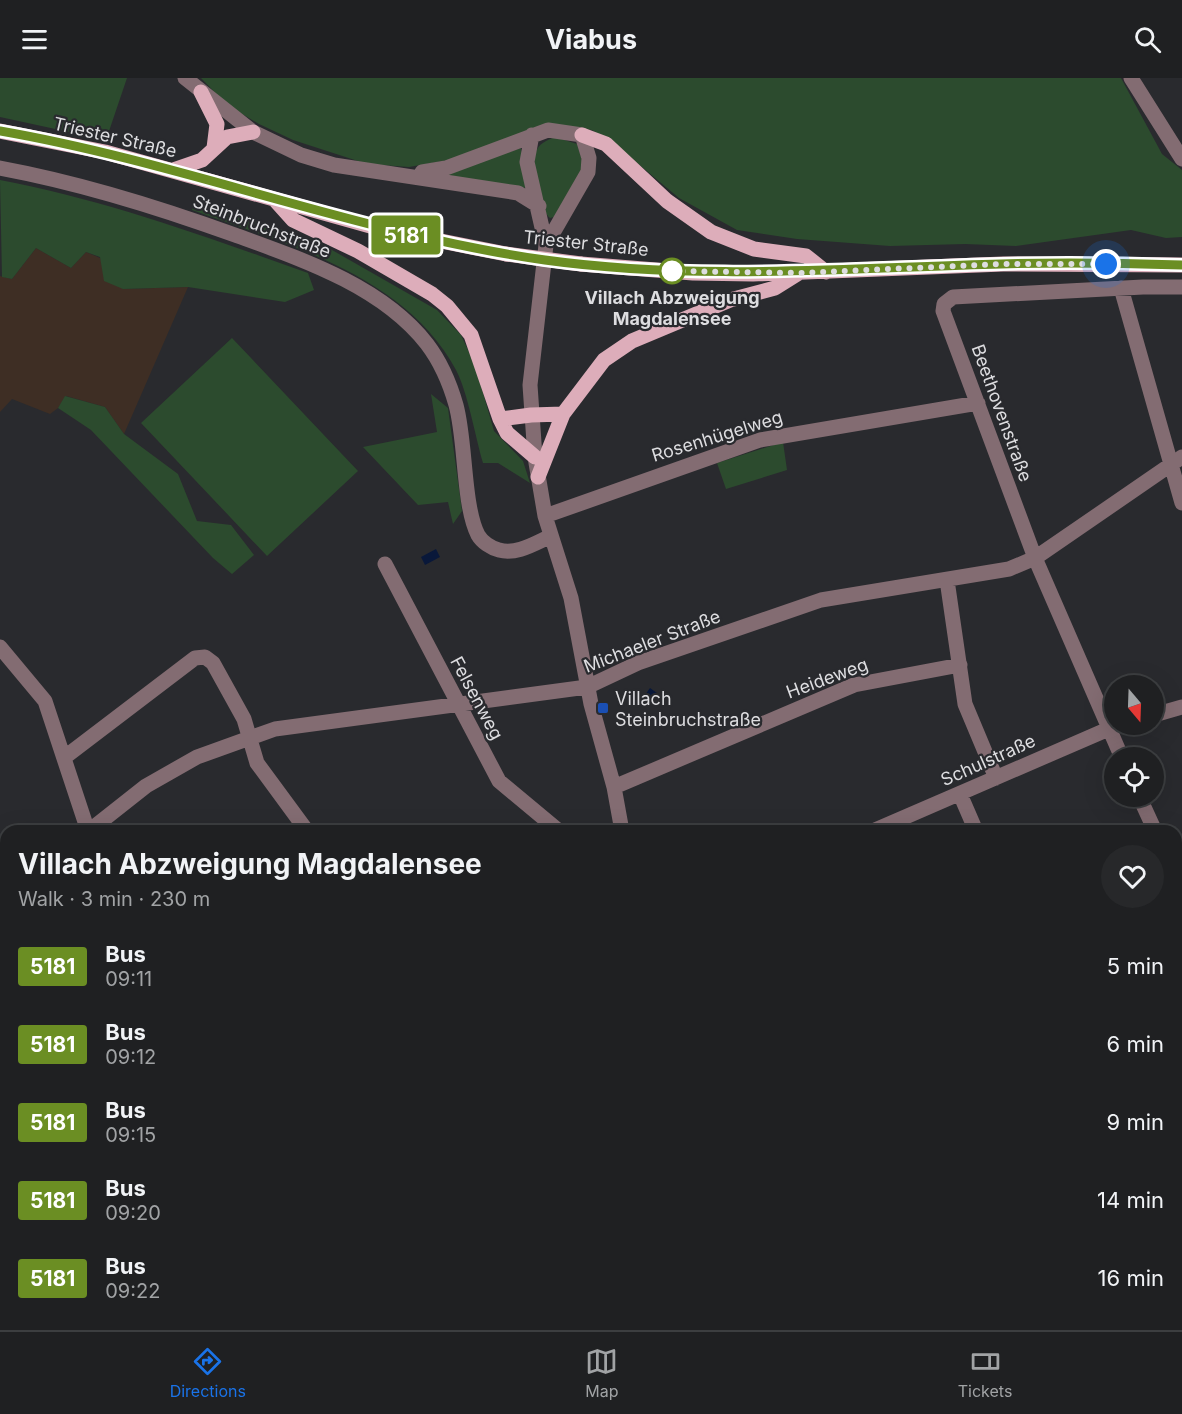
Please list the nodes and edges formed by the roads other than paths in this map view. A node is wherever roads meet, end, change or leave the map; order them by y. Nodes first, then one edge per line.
1 (185, 78) edge
2 (1131, 78) edge
3 (201, 92) junction
4 (0, 132) edge
5 (253, 132) junction
6 (532, 135) junction
7 (582, 135) junction
8 (214, 148) junction
9 (1182, 159) edge
10 (0, 168) edge
11 (173, 170) junction
12 (402, 174) junction
13 (275, 200) junction
14 (538, 206) junction
15 (546, 245) junction
16 (1182, 265) edge
17 (826, 272) junction
18 (799, 273) junction
19 (1182, 287) edge
20 (1121, 288) junction
21 (978, 403) junction
22 (563, 414) junction
23 (531, 415) junction
24 (500, 419) junction
25 (535, 458) junction
26 (1176, 461) edge
27 (538, 477) junction
28 (1182, 503) edge
29 (545, 516) junction
30 (551, 536) junction
31 (1035, 558) junction
32 (385, 564) dead end
33 (947, 580) junction
34 (0, 647) edge
35 (960, 665) junction
36 (587, 687) junction
37 (457, 703) junction
38 (1104, 705) edge
39 (1182, 707) edge
40 (1164, 712) edge
41 (1104, 730) edge
42 (249, 737) junction
43 (65, 757) junction
44 (996, 778) junction
45 (614, 787) junction
46 (960, 794) junction
47 (1144, 807) edge
48 (86, 825) edge
49 (96, 825) edge
50 (303, 825) edge
51 (552, 825) edge
52 (621, 825) edge
53 (887, 825) edge
54 (973, 825) edge
55 (1152, 825) edge

1 - 3 street
2 - 9 street
3 - 5 street
3 - 8 main road
4 - 11 main road, Triester Straße
5 - 8 main road
5 - 12 street
6 - 7 street
6 - 12 street
6 - 14 street
7 - 15 street
7 - 17 main road
8 - 11 main road
10 - 30 street, Steinbruchstraße
11 - 13 main road, Triester Straße
12 - 14 street
13 - 18 main road, Triester Straße, bridge
13 - 24 main road
14 - 15 street
15 - 23 street
16 - 17 main road, Triester Straße
17 - 18 main road, Triester Straße
18 - 22 main road
19 - 20 street, Beethovenstraße
20 - 21 street, Beethovenstraße
20 - 26 street
21 - 29 street, Rosenhügelweg
21 - 31 street, Beethovenstraße
22 - 23 main road
22 - 27 main road
23 - 24 main road
23 - 25 street
24 - 25 main road
25 - 27 street
26 - 28 street
26 - 31 street, Michaeler Straße
27 - 29 street
29 - 30 street
30 - 36 street
31 - 33 street, Michaeler Straße
31 - 38 street, Beethovenstraße
32 - 37 street, Felsenweg
33 - 35 street
33 - 36 street, Michaeler Straße
34 - 43 street
35 - 44 street
35 - 45 street, Heideweg
36 - 37 street, Michaeler Straße
36 - 45 street
37 - 42 street, Michaeler Straße
37 - 51 street, Felsenweg
39 - 40 street
41 - 44 street, Schulstraße
42 - 43 street
42 - 49 street, Michaeler Straße
42 - 50 street
43 - 48 street
44 - 46 street, Schulstraße
45 - 52 street
46 - 53 street, Schulstraße
46 - 54 street
47 - 55 street

